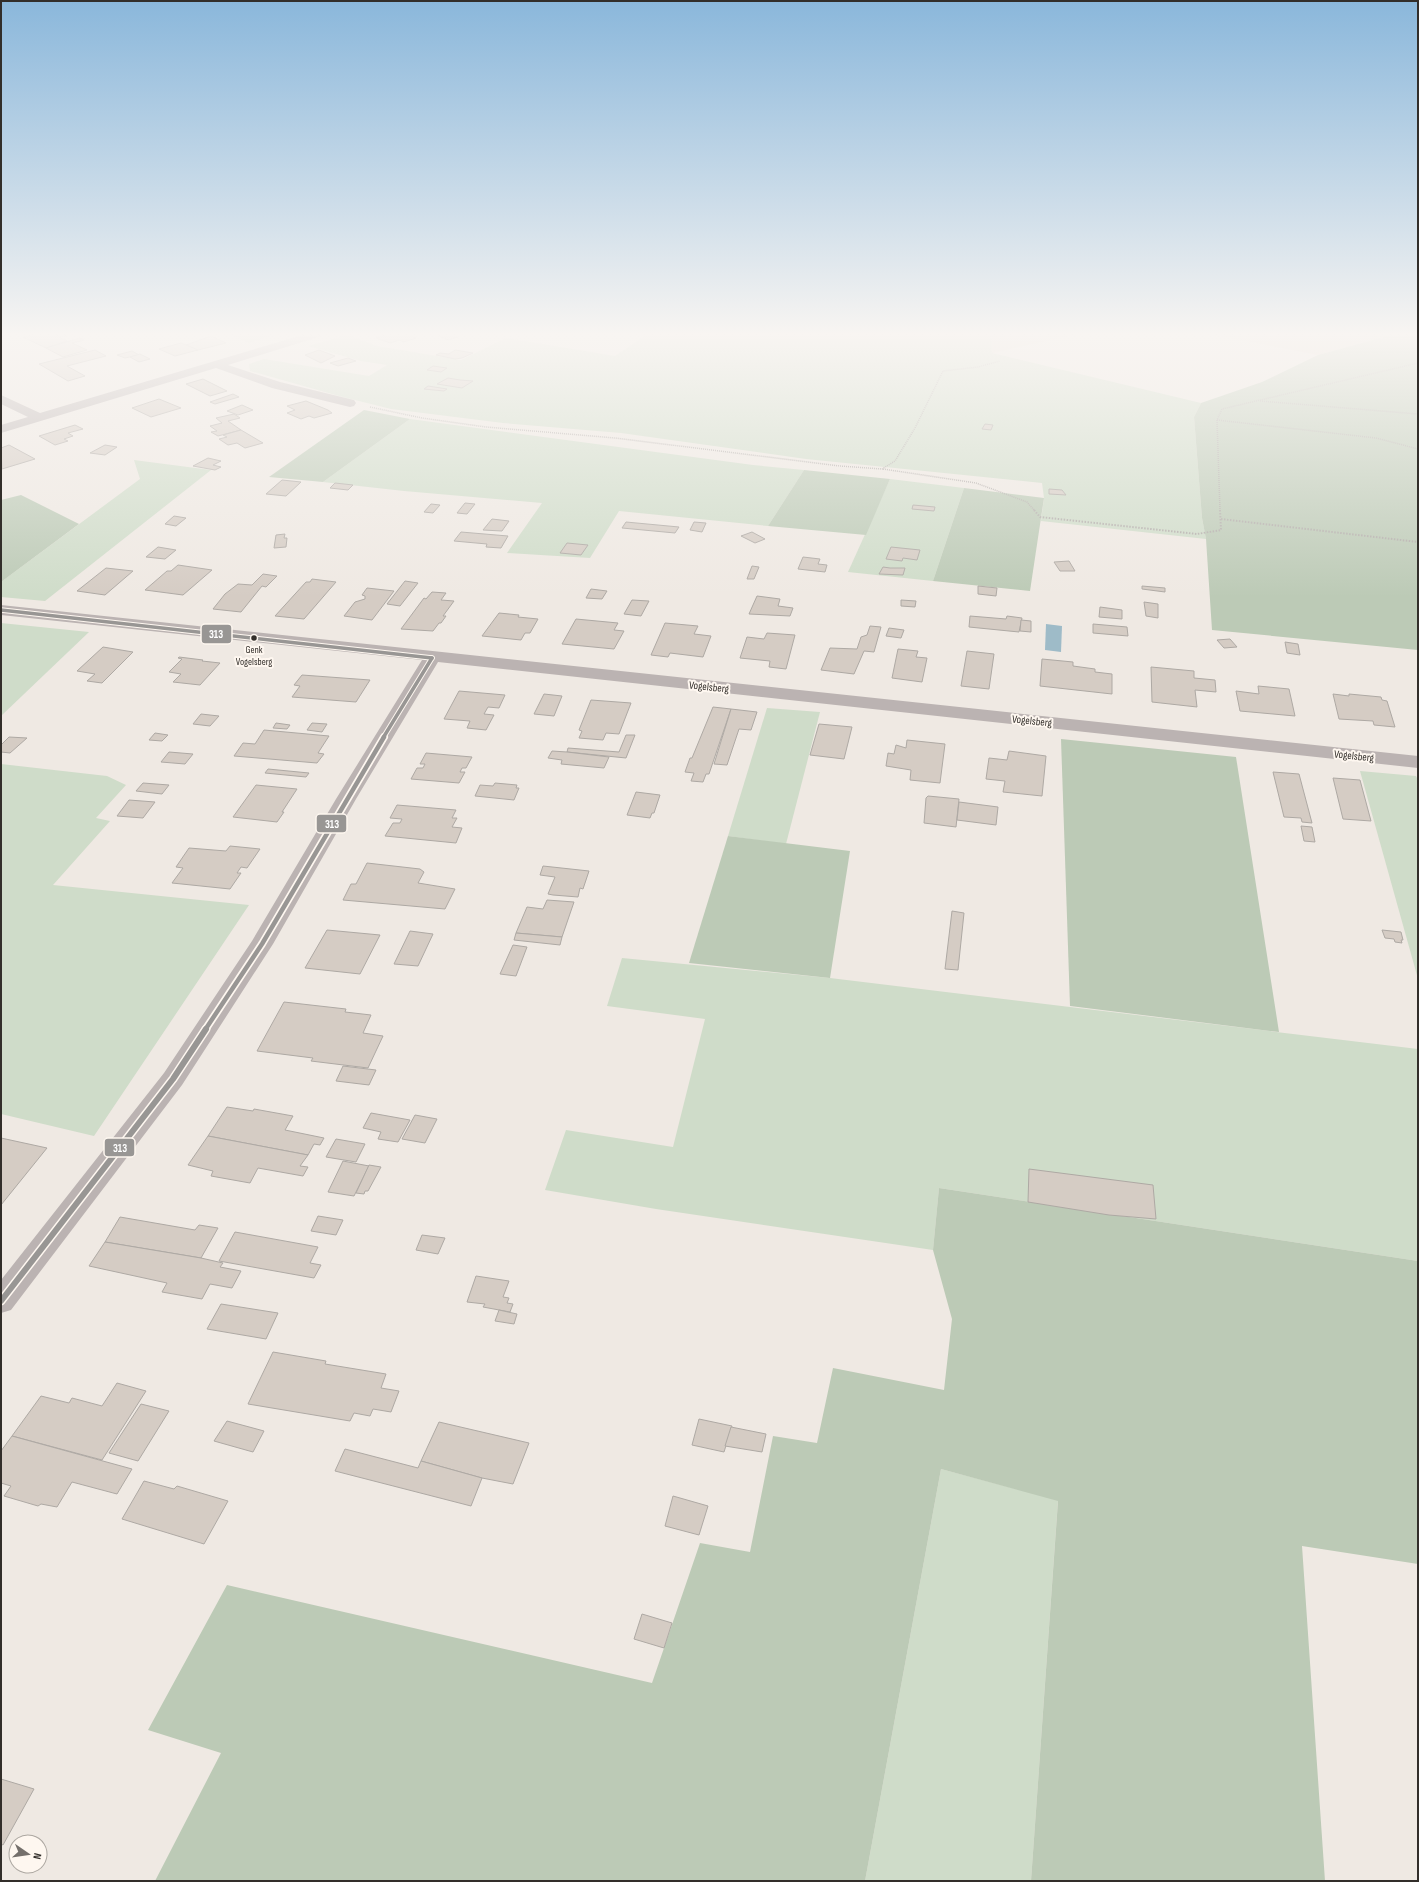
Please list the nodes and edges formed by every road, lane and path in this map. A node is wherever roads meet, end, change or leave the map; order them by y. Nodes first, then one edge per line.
1 (1217, 420) edge
2 (26, 421) edge
3 (442, 421) edge
4 (919, 421) edge
5 (1224, 421) edge
6 (1, 429) edge
7 (1418, 449) edge
8 (882, 469) junction
9 (1221, 519) junction
10 (1418, 542) edge
11 (1, 610) edge
12 (432, 658) junction
13 (1418, 762) edge
14 (1, 1300) edge

1 - 9 path
2 - 6 street
3 - 8 path
4 - 8 path
5 - 7 path
8 - 9 path
9 - 10 path
11 - 12 street, Vogelsberg
12 - 13 street, Vogelsberg
12 - 14 street

